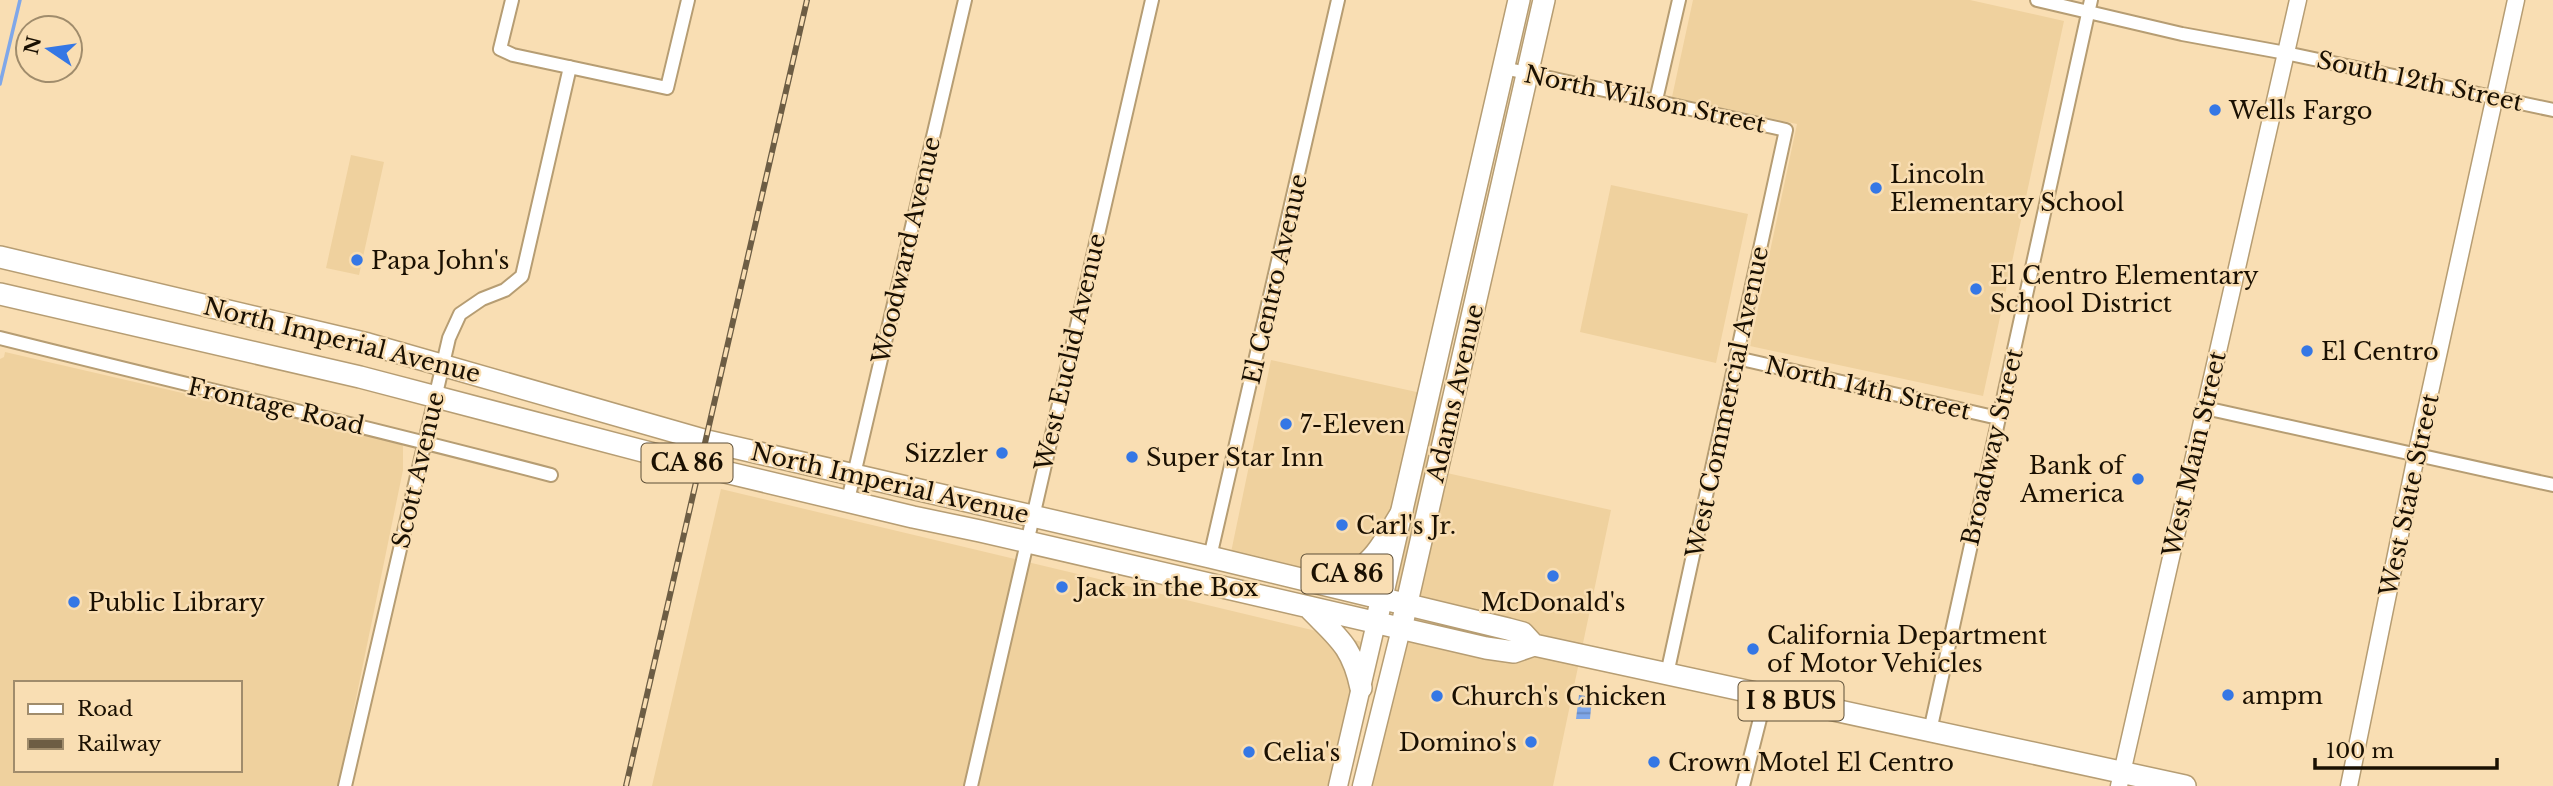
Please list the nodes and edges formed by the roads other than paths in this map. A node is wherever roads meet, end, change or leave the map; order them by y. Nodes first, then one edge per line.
1 (512, 0) edge
2 (688, 0) edge
3 (965, 0) edge
4 (1152, 0) edge
5 (1338, 0) edge
6 (1519, 0) edge
7 (1544, 0) edge
8 (1679, 0) edge
9 (2037, 0) edge
10 (2298, 0) edge
11 (2516, 0) edge
12 (2089, 6) edge
13 (2286, 53) junction
14 (570, 67) junction
15 (1504, 68) junction
16 (1527, 73) junction
17 (2495, 98) junction
18 (1656, 100) junction
19 (2553, 110) edge
20 (1786, 130) joint
21 (0, 257) edge
22 (0, 294) edge
23 (0, 338) edge
24 (1737, 358) junction
25 (442, 365) junction
26 (435, 397) junction
27 (2205, 408) junction
28 (1998, 418) junction
29 (425, 441) junction
30 (2416, 456) junction
31 (551, 475) dead end
32 (854, 475) junction
33 (2553, 485) edge
34 (848, 500) junction
35 (1402, 512) junction
36 (1032, 516) junction
37 (1027, 542) junction
38 (1210, 557) junction
39 (1262, 569) junction
40 (1381, 599) junction
41 (1407, 605) junction
42 (1306, 606) junction
43 (1376, 623) junction
44 (1401, 629) junction
45 (1534, 645) junction
46 (1667, 674) junction
47 (1361, 688) junction
48 (1766, 695) junction
49 (1930, 731) junction
50 (2121, 779) edge
51 (345, 786) edge
52 (971, 786) edge
53 (1338, 786) edge
54 (1362, 786) edge
55 (1743, 786) edge
56 (2185, 786) edge
57 (2349, 786) edge

1 - 14 street
2 - 14 street
3 - 32 street, Woodward Avenue
4 - 36 street, West Euclid Avenue
5 - 38 street, El Centro Avenue
6 - 15 main road, Adams Avenue
7 - 16 main road, Adams Avenue
8 - 18 street
9 - 12 street, South 12th Street
10 - 13 street, West Main Street
11 - 17 street, West State Street
12 - 13 street, South 12th Street
12 - 28 street, Broadway Street
13 - 17 street, South 12th Street
13 - 27 street, West Main Street
14 - 25 street, Scott Avenue
15 - 16 street, North Wilson Street
15 - 35 main road, Adams Avenue
16 - 18 street, North Wilson Street
16 - 41 main road, Adams Avenue
17 - 19 street, South 12th Street
17 - 30 street, West State Street
18 - 20 street, North Wilson Street
20 - 24 street, West Commercial Avenue
21 - 25 main road, North Imperial Avenue / CA 86
22 - 26 main road, North Imperial Avenue / CA 86
23 - 29 street, Frontage Road
24 - 28 street, North 14th Street
24 - 46 street, West Commercial Avenue
25 - 26 street, Scott Avenue
25 - 32 main road, North Imperial Avenue / CA 86
26 - 29 street, Scott Avenue
26 - 34 main road, North Imperial Avenue / CA 86
27 - 30 street
27 - 50 street, West Main Street
28 - 49 street, Broadway Street
29 - 31 street, Frontage Road
29 - 51 street, Scott Avenue
30 - 33 street
30 - 57 street, West State Street
32 - 34 street, Woodward Avenue
32 - 36 main road, North Imperial Avenue / CA 86
34 - 37 main road, North Imperial Avenue / CA 86
35 - 39 main road, CA 86
35 - 40 main road, Adams Avenue
36 - 37 street, West Euclid Avenue
36 - 38 main road, North Imperial Avenue / CA 86
37 - 42 main road, North Imperial Avenue / CA 86
37 - 52 street, West Euclid Avenue
38 - 39 main road, North Imperial Avenue / CA 86
39 - 40 main road, North Imperial Avenue
40 - 41 main road, North Imperial Avenue
40 - 43 main road, Adams Avenue
41 - 44 main road, Adams Avenue / CA 86
41 - 45 main road, North Imperial Avenue / I 8 BUS
42 - 43 main road, North Imperial Avenue / CA 86
42 - 47 main road
43 - 44 main road, North Imperial Avenue / I 8 BUS
43 - 47 main road, Adams Avenue
44 - 45 main road, North Imperial Avenue / I 8 BUS
44 - 54 main road, Adams Avenue
45 - 46 main road, North Imperial Avenue / I 8 BUS
46 - 48 main road, North Imperial Avenue / I 8 BUS
47 - 53 main road, Adams Avenue
48 - 49 main road, North Imperial Avenue / I 8 BUS
48 - 55 street
49 - 50 main road, North Imperial Avenue / I 8 BUS
50 - 56 main road, I 8 BUS

